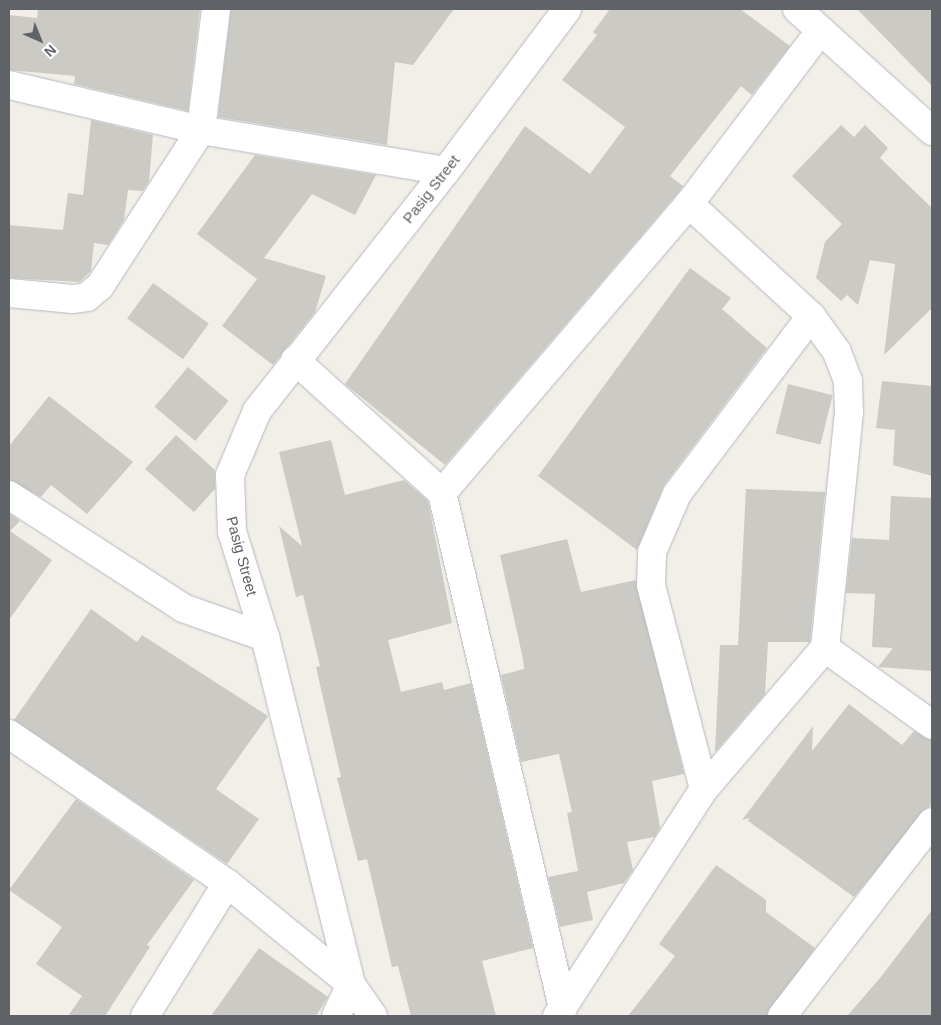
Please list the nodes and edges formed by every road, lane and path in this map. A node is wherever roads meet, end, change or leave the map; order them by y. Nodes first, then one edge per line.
1 (216, 9) edge
2 (567, 9) edge
3 (797, 9) edge
4 (821, 30) junction
5 (9, 85) edge
6 (201, 130) junction
7 (932, 131) edge
8 (446, 171) junction
9 (689, 204) junction
10 (9, 293) edge
11 (811, 316) junction
12 (295, 360) junction
13 (442, 493) junction
14 (9, 495) edge
15 (265, 637) junction
16 (825, 648) junction
17 (932, 725) edge
18 (9, 734) edge
19 (704, 789) junction
20 (932, 822) edge
21 (227, 883) junction
22 (351, 984) junction
23 (560, 1012) edge
24 (145, 1016) edge
25 (336, 1016) edge
26 (373, 1016) edge
27 (782, 1016) edge

1 - 6 street
2 - 8 street, Pasig Street
3 - 4 street
4 - 7 street
4 - 9 street
5 - 6 street
6 - 8 street
6 - 10 street
8 - 12 street, Pasig Street
9 - 11 street
9 - 13 street
11 - 16 street
11 - 19 street
12 - 13 street
12 - 15 street, Pasig Street
13 - 23 street
14 - 15 street
15 - 22 street, Pasig Street
16 - 17 street
16 - 19 street
18 - 21 street
19 - 23 street
20 - 27 street
21 - 22 street
21 - 24 street
22 - 25 street
22 - 26 street, Pasig Street

